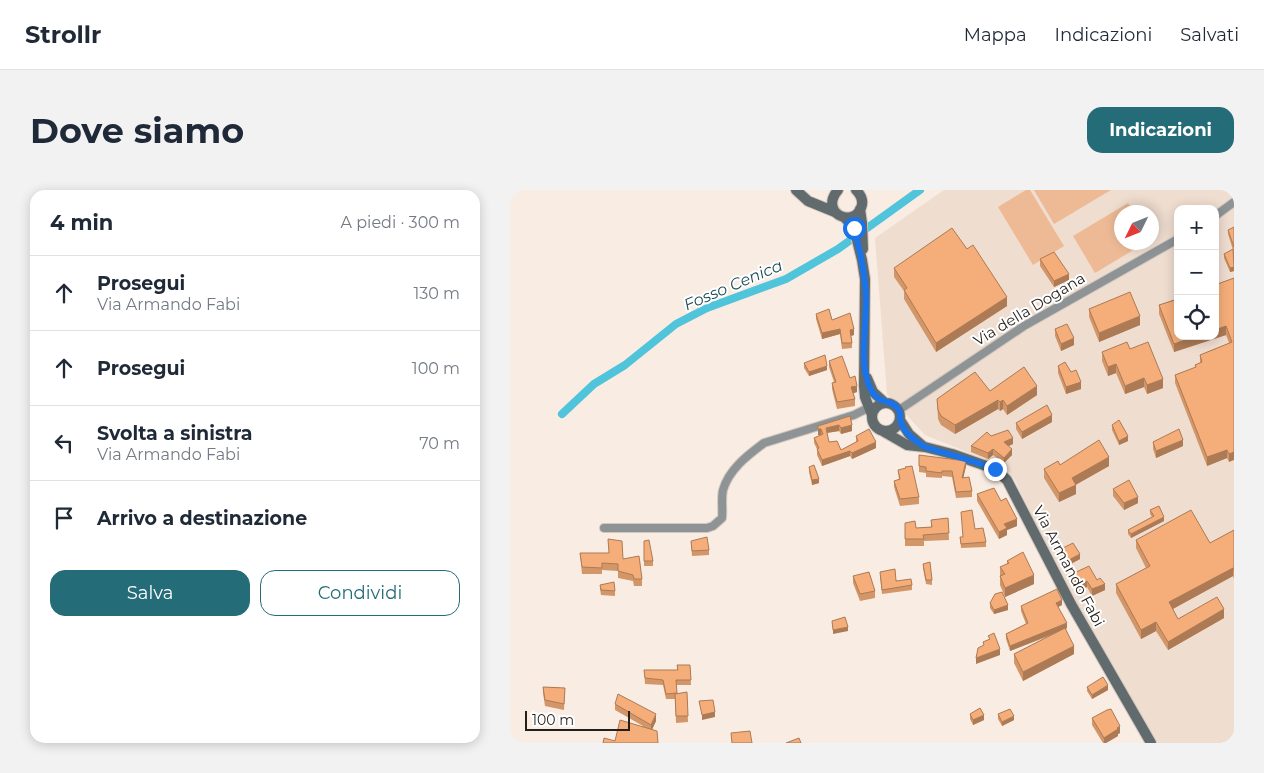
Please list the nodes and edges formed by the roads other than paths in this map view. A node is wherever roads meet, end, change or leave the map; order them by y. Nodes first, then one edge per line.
1 (836, 192) edge
2 (859, 192) edge
3 (799, 193) edge
4 (1234, 202) edge
5 (860, 210) junction
6 (1219, 213) edge
7 (840, 215) junction
8 (858, 225) junction
9 (1174, 241) edge
10 (865, 368) junction
11 (884, 402) junction
12 (870, 412) junction
13 (900, 415) junction
14 (881, 430) junction
15 (925, 447) junction
16 (604, 528) dead end
17 (1151, 743) edge

1 - 3 street
1 - 7 street
2 - 5 street
3 - 7 street
4 - 6 street
5 - 7 street
5 - 8 street
7 - 8 street
8 - 10 street
9 - 13 street, Via della Dogana
10 - 11 street
10 - 12 street
11 - 12 street
11 - 13 street
12 - 14 street
12 - 16 street
13 - 14 street
13 - 15 street
14 - 15 street, Via Armando Fabi
15 - 17 street, Via Armando Fabi

